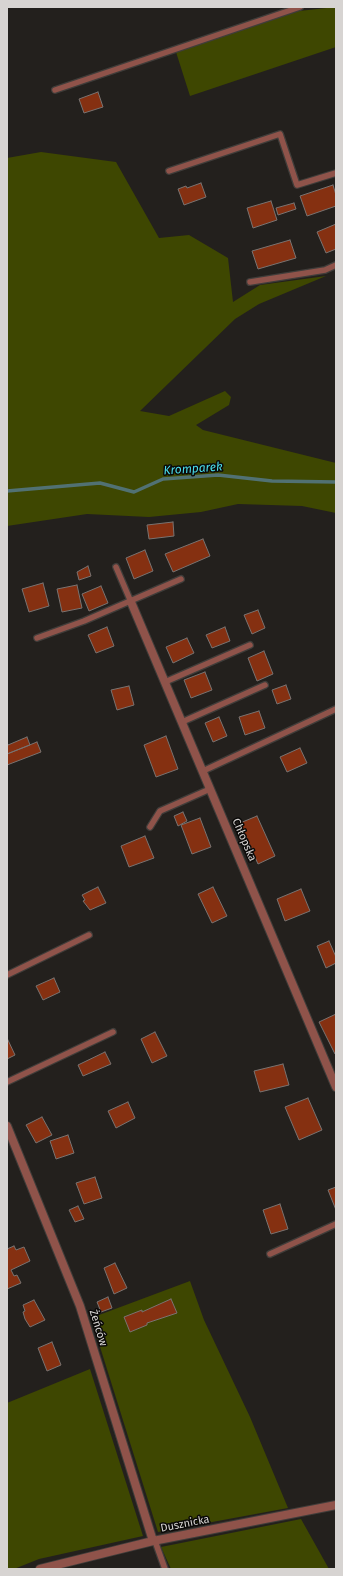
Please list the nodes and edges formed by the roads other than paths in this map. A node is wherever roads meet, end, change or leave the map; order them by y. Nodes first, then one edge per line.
1 (300, 7) edge
2 (55, 90) dead end
3 (169, 171) dead end
4 (336, 173) edge
5 (336, 265) edge
6 (250, 282) dead end
7 (116, 567) dead end
8 (181, 579) dead end
9 (131, 602) junction
10 (37, 638) dead end
11 (250, 645) dead end
12 (165, 682) junction
13 (265, 685) dead end
14 (336, 709) edge
15 (182, 722) junction
16 (203, 771) junction
17 (210, 789) junction
18 (150, 826) dead end
19 (89, 935) dead end
20 (7, 975) edge
21 (113, 1032) dead end
22 (7, 1082) edge
23 (336, 1087) edge
24 (7, 1126) edge
25 (336, 1224) edge
26 (270, 1254) dead end
27 (336, 1505) edge
28 (154, 1541) junction
29 (40, 1569) edge
30 (165, 1569) edge

1 - 2 lane
3 - 4 lane
5 - 6 lane
7 - 9 lane
8 - 9 lane
9 - 10 lane
9 - 12 street, Chłopska
11 - 12 lane
12 - 15 street, Chłopska
13 - 15 lane
14 - 16 lane
15 - 16 street, Chłopska
16 - 17 street, Chłopska
17 - 18 lane
17 - 23 street, Chłopska
19 - 20 lane
21 - 22 lane
24 - 28 street, Żeńców
25 - 26 lane
27 - 28 street, Dusznicka
28 - 29 street, Dusznicka
28 - 30 lane

